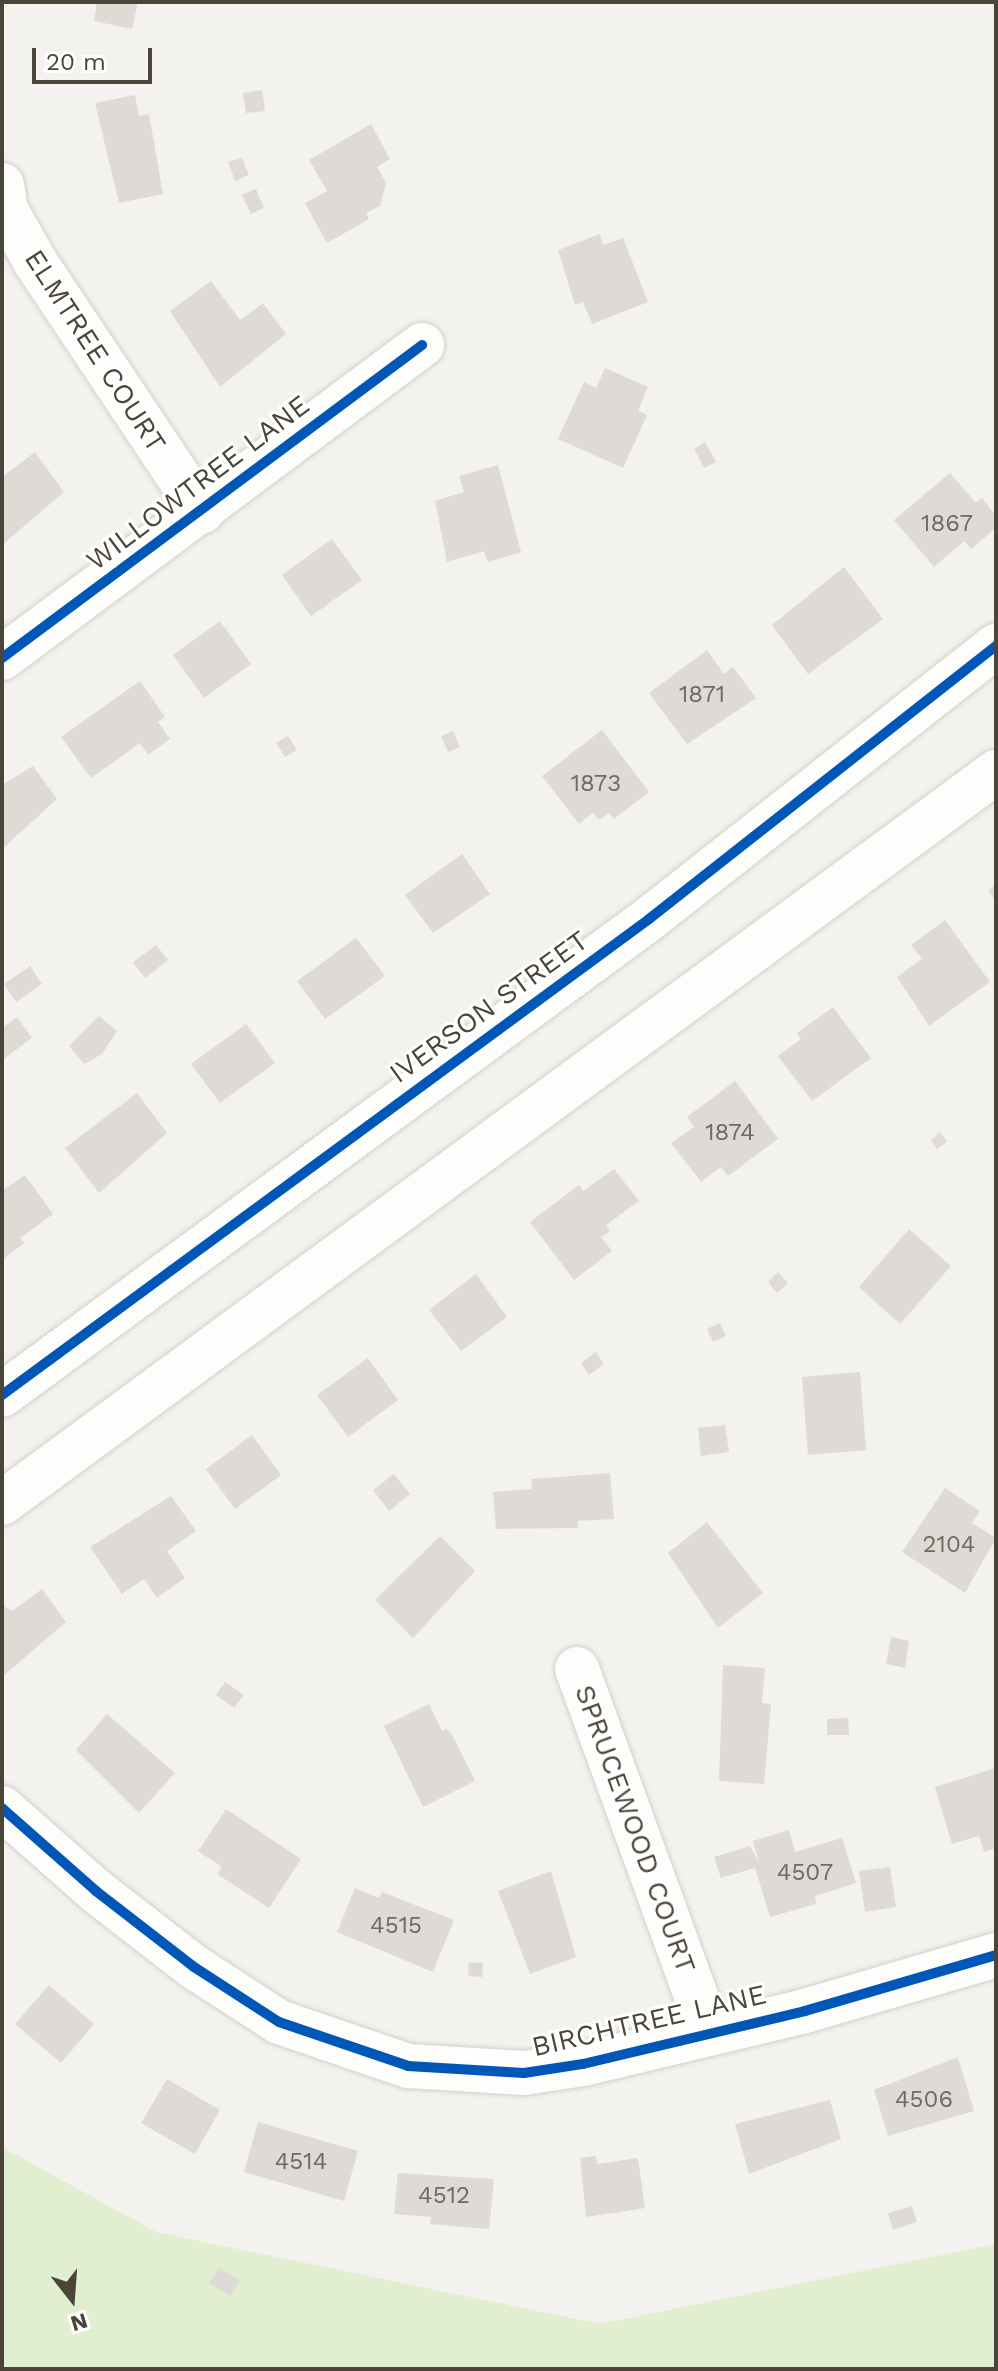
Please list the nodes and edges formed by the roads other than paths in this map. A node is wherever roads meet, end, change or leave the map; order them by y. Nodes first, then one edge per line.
1 (3, 202) edge
2 (422, 345) dead end
3 (202, 512) junction
4 (996, 646) edge
5 (2, 658) edge
6 (996, 772) edge
7 (2, 1395) edge
8 (2, 1503) edge
9 (577, 1669) dead end
10 (2, 1808) edge
11 (996, 1955) edge
12 (710, 2034) junction

1 - 3 street, ELMTREE COURT
2 - 3 street, WILLOWTREE LANE
3 - 5 street, WILLOWTREE LANE
4 - 7 street, IVERSON STREET
6 - 8 street
9 - 12 street, SPRUCEWOOD COURT
10 - 12 street, BIRCHTREE LANE
11 - 12 street, BIRCHTREE LANE

